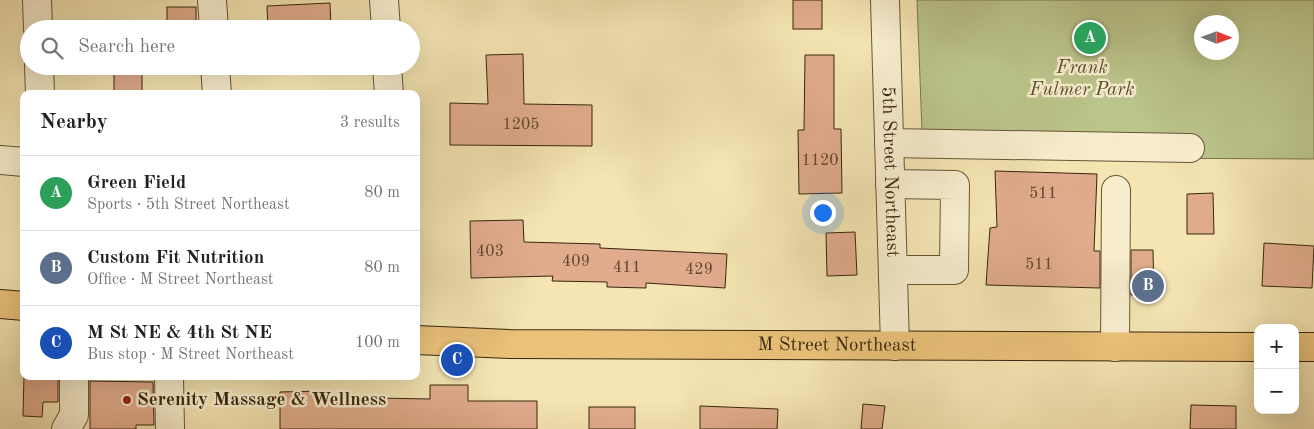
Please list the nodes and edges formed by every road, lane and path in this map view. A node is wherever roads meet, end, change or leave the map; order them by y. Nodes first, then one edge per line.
1 (37, 0) edge
2 (212, 0) edge
3 (384, 0) edge
4 (885, 0) edge
5 (38, 20) edge
6 (213, 20) edge
7 (385, 20) edge
8 (40, 75) edge
9 (216, 75) edge
10 (388, 75) edge
11 (40, 90) edge
12 (217, 90) edge
13 (389, 90) edge
14 (889, 144) junction
15 (1190, 148) dead end
16 (0, 160) edge
17 (20, 162) edge
18 (890, 184) junction
19 (1116, 190) dead end
20 (893, 270) junction
21 (0, 304) edge
22 (20, 306) edge
23 (420, 340) edge
24 (895, 346) junction
25 (1115, 347) junction
26 (1254, 347) edge
27 (1299, 347) edge
28 (1314, 347) edge
29 (74, 380) edge
30 (169, 380) edge
31 (66, 429) edge
32 (170, 429) edge

1 - 5 street
2 - 6 street
3 - 7 street
4 - 14 street, 5th Street Northeast
8 - 11 street
9 - 12 street
10 - 13 street
14 - 15 street
14 - 18 street, 5th Street Northeast
16 - 17 street
18 - 20 street, 5th Street Northeast
18 - 20 street
19 - 25 street
20 - 24 street, 5th Street Northeast
21 - 22 main road
23 - 24 main road, M Street Northeast
24 - 25 main road, M Street Northeast
25 - 26 main road, M Street Northeast
27 - 28 main road
29 - 31 street
30 - 32 street

